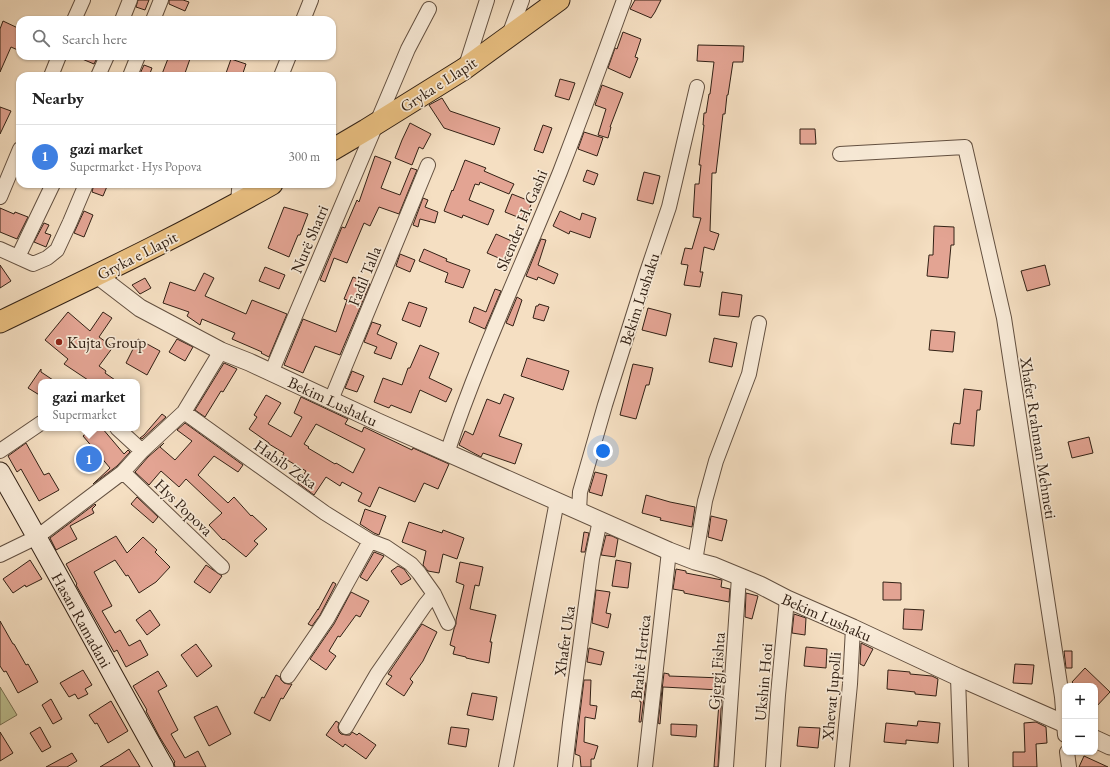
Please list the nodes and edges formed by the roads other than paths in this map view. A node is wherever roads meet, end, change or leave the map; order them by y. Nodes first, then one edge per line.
1 (83, 0) edge
2 (130, 0) edge
3 (162, 0) edge
4 (311, 0) edge
5 (487, 0) edge
6 (522, 0) edge
7 (559, 0) edge
8 (624, 0) edge
9 (426, 4) edge
10 (76, 16) edge
11 (124, 16) edge
12 (155, 16) edge
13 (305, 16) edge
14 (509, 36) junction
15 (57, 60) edge
16 (105, 60) edge
17 (136, 60) edge
18 (287, 60) edge
19 (464, 69) junction
20 (53, 72) edge
21 (100, 72) edge
22 (132, 72) edge
23 (283, 72) edge
24 (698, 87) dead end
25 (371, 127) junction
26 (336, 148) edge
27 (840, 154) dead end
28 (16, 159) edge
29 (428, 165) dead end
30 (51, 188) edge
31 (84, 188) edge
32 (259, 188) edge
33 (240, 194) edge
34 (0, 197) edge
35 (0, 249) edge
36 (18, 257) junction
37 (96, 275) junction
38 (0, 322) edge
39 (759, 323) dead end
40 (221, 351) junction
41 (271, 373) junction
42 (331, 400) junction
43 (184, 412) junction
44 (38, 425) edge
45 (119, 431) edge
46 (0, 451) edge
47 (142, 451) junction
48 (447, 453) junction
49 (0, 472) edge
50 (123, 472) junction
51 (557, 501) junction
52 (579, 511) junction
53 (600, 520) junction
54 (37, 537) junction
55 (370, 541) junction
56 (669, 551) junction
57 (0, 555) edge
58 (695, 561) junction
59 (222, 567) dead end
60 (740, 577) junction
61 (434, 594) junction
62 (787, 599) junction
63 (448, 623) dead end
64 (853, 628) junction
65 (288, 676) dead end
66 (958, 677) junction
67 (1064, 719) edge
68 (346, 727) dead end
69 (1062, 727) edge
70 (1098, 740) edge
71 (1110, 746) edge
72 (1067, 755) edge
73 (164, 767) edge
74 (506, 767) edge
75 (565, 767) edge
76 (645, 767) edge
77 (726, 767) edge
78 (773, 767) edge
79 (842, 767) edge
80 (961, 767) edge
81 (1069, 767) edge

1 - 10 street
2 - 11 street
3 - 12 street
4 - 13 street
5 - 19 street
6 - 14 street
7 - 14 main road, Gryka e Llapit
8 - 48 street, Skender H. Gashi
9 - 25 street, Gryka e Llapit
14 - 19 main road, Gryka e Llapit
15 - 20 street
16 - 21 street
17 - 22 street
18 - 23 street
19 - 25 main road, Gryka e Llapit
24 - 52 street, Bekim Lushaku
25 - 26 main road, Gryka e Llapit
25 - 41 street, Nurë Shatri
27 - 67 street, Xhafer Rrahman Mehmeti
28 - 34 street
29 - 42 street, Fadil Talla
30 - 36 street
31 - 36 street
32 - 33 main road, Gryka e Llapit
33 - 37 main road, Gryka e Llapit
35 - 36 street
37 - 38 main road, Gryka e Llapit
37 - 40 street, Bekim Lushaku
39 - 58 street
40 - 41 street, Bekim Lushaku
40 - 43 street
41 - 42 street, Bekim Lushaku
42 - 48 street, Bekim Lushaku
43 - 47 street
43 - 55 street, Habib Zeka
44 - 46 street
45 - 47 street
47 - 50 street
48 - 51 street, Bekim Lushaku
49 - 54 main road, Hasan Ramadani
50 - 54 street
50 - 59 street, Hys Popova
51 - 52 street, Bekim Lushaku
51 - 74 street
52 - 53 street, Bekim Lushaku
53 - 56 street, Bekim Lushaku
53 - 75 street, Xhafer Uka
54 - 57 street
54 - 73 main road, Hasan Ramadani
55 - 61 street, Habib Zeka
55 - 65 street
56 - 58 street, Bekim Lushaku
56 - 76 street, Brahë Hertica
58 - 60 street, Bekim Lushaku
60 - 62 street, Bekim Lushaku
60 - 77 street, Gjergj Fishta
61 - 63 street, Habib Zeka
61 - 68 street
62 - 64 street, Bekim Lushaku
62 - 78 street, Ukshin Hoti
64 - 66 street, Bekim Lushaku
64 - 79 street, Xhevat Jupolli
66 - 69 street, Bekim Lushaku
66 - 80 street
70 - 71 street
72 - 81 street

